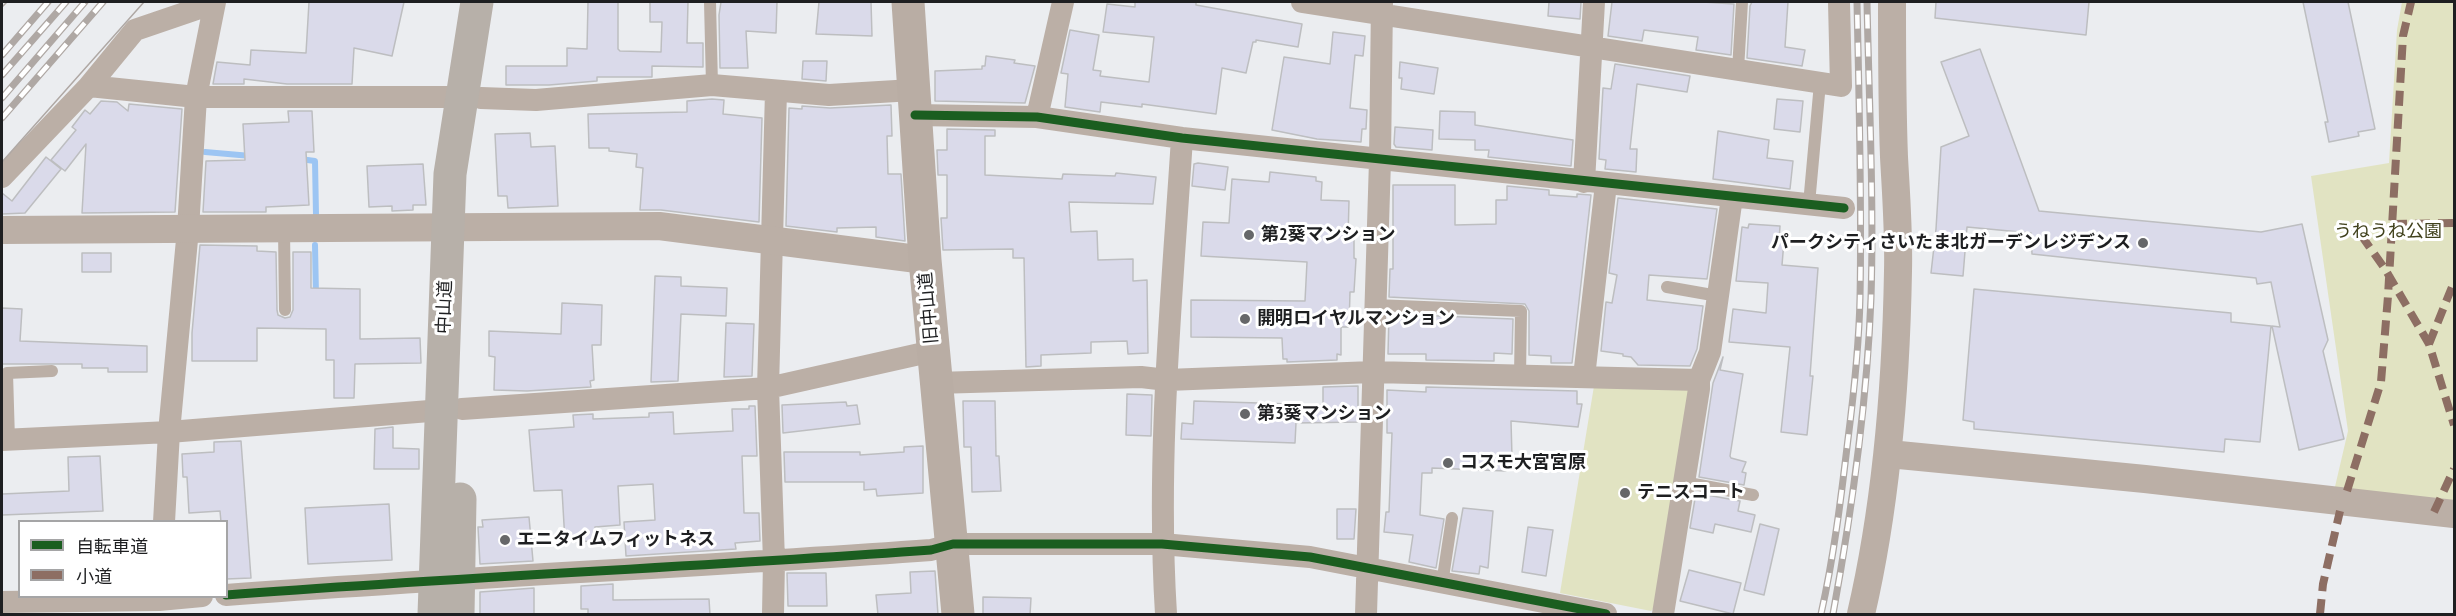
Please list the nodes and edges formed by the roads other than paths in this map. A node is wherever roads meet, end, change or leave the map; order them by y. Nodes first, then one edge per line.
1 (215, 2) edge
2 (477, 2) edge
3 (498, 2) edge
4 (710, 2) edge
5 (908, 2) edge
6 (1063, 2) edge
7 (1302, 2) edge
8 (1594, 2) edge
9 (1742, 2) edge
10 (1839, 2) edge
11 (1892, 2) edge
12 (1382, 8) edge
13 (1591, 46) junction
14 (1738, 70) junction
15 (1820, 83) junction
16 (712, 85) junction
17 (89, 86) junction
18 (776, 91) junction
19 (196, 97) junction
20 (472, 97) junction
21 (914, 102) junction
22 (1037, 117) junction
23 (1182, 138) junction
24 (1380, 160) junction
25 (2, 177) edge
26 (1595, 183) junction
27 (1732, 196) junction
28 (1809, 204) junction
29 (1844, 208) dead end
30 (458, 228) junction
31 (188, 229) junction
32 (284, 229) junction
33 (2, 230) edge
34 (771, 242) junction
35 (925, 260) junction
36 (1667, 287) dead end
37 (1718, 296) junction
38 (1375, 305) junction
39 (285, 310) dead end
40 (934, 367) junction
41 (52, 371) dead end
42 (1373, 372) junction
43 (1520, 376) junction
44 (1584, 377) junction
45 (1167, 380) junction
46 (1699, 380) junction
47 (768, 388) junction
48 (452, 410) junction
49 (169, 432) junction
50 (5, 440) edge
51 (1889, 454) junction
52 (1683, 482) junction
53 (1753, 495) dead end
54 (2454, 514) edge
55 (1452, 518) dead end
56 (164, 520) edge
57 (953, 544) junction
58 (1162, 544) junction
59 (774, 561) junction
60 (1369, 570) junction
61 (447, 579) junction
62 (1442, 584) junction
63 (228, 595) edge
64 (196, 598) edge
65 (2, 602) edge
66 (159, 604) edge
67 (39, 608) edge
68 (1594, 613) edge
69 (434, 615) edge
70 (458, 615) edge
71 (773, 615) edge
72 (958, 615) edge
73 (1166, 615) edge
74 (1366, 615) edge
75 (1662, 615) edge
76 (1861, 615) edge

1 - 17 street
1 - 19 street
2 - 20 highway, 中山道
3 - 20 highway, 中山道
4 - 16 lane
5 - 21 main road, 旧中山道
6 - 22 street
7 - 12 street
8 - 13 street
9 - 14 lane
10 - 15 street
11 - 51 street
12 - 13 street
12 - 24 street
13 - 14 street
13 - 26 street
14 - 15 street
15 - 28 lane
16 - 18 street
16 - 20 street
17 - 19 street
17 - 25 street
18 - 21 street
18 - 34 street
19 - 20 street
19 - 31 street
20 - 30 highway, 中山道
21 - 22 street
21 - 35 main road, 旧中山道
22 - 23 street
23 - 24 street
23 - 45 street
24 - 26 street
24 - 38 street
26 - 27 street
26 - 44 street
27 - 28 street
27 - 37 street
28 - 29 street
30 - 32 street
30 - 34 street
30 - 48 highway, 中山道
31 - 32 street
31 - 33 street
31 - 49 street
32 - 39 lane
34 - 35 street
34 - 47 street
35 - 40 main road, 旧中山道
36 - 37 lane
37 - 46 street
38 - 42 street
38 - 43 lane
40 - 45 street
40 - 47 street
40 - 57 main road, 旧中山道
41 - 50 lane
42 - 43 street
42 - 45 street
42 - 60 street
43 - 44 street
44 - 46 street
45 - 58 street
46 - 52 street
47 - 48 street
47 - 59 street
48 - 49 street
48 - 61 highway, 中山道
49 - 50 street
49 - 56 street
51 - 54 street
51 - 76 street
52 - 53 lane
52 - 75 street
55 - 62 lane
57 - 58 street
57 - 59 street
57 - 72 main road, 旧中山道
58 - 60 street
58 - 73 street
59 - 61 street
59 - 71 street
60 - 62 street
60 - 74 street
61 - 63 street
61 - 69 highway, 中山道
61 - 70 highway, 中山道
62 - 68 street
64 - 66 street
65 - 67 street
66 - 67 street

